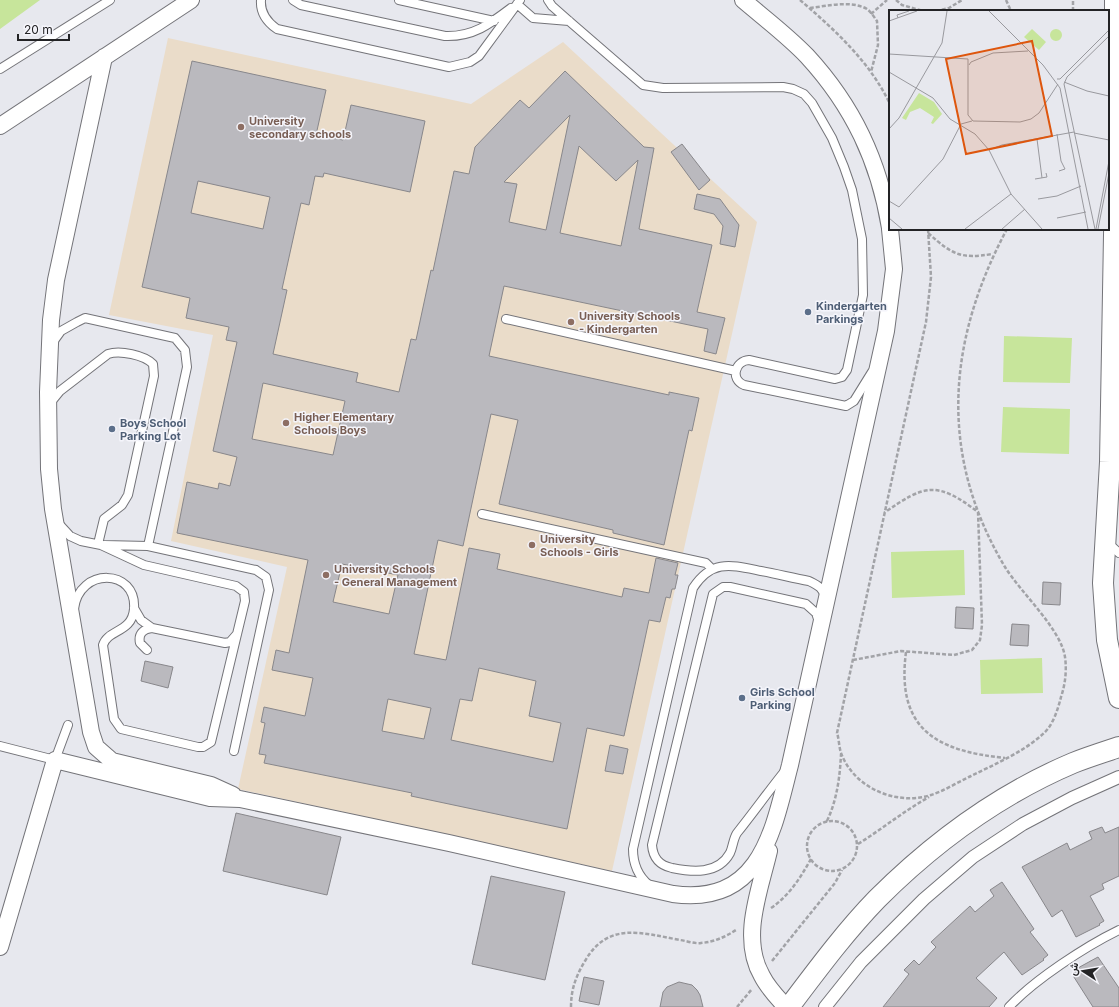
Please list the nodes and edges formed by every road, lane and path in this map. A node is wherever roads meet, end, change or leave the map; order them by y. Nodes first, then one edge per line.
1 (110, 0) edge
2 (191, 0) edge
3 (261, 0) edge
4 (293, 0) edge
5 (399, 0) edge
6 (548, 0) edge
7 (743, 0) edge
8 (800, 0) edge
9 (887, 0) edge
10 (896, 0) edge
11 (962, 0) edge
12 (1006, 0) edge
13 (1115, 0) edge
14 (519, 2) edge
15 (810, 8) junction
16 (920, 10) edge
17 (940, 10) edge
18 (1011, 10) edge
19 (871, 14) junction
20 (494, 21) junction
21 (569, 21) junction
22 (104, 57) junction
23 (0, 69) edge
24 (871, 73) junction
25 (889, 102) edge
26 (0, 126) edge
27 (1117, 179) edge
28 (889, 222) edge
29 (890, 230) edge
30 (1006, 230) edge
31 (928, 233) joint
32 (994, 254) junction
33 (506, 319) dead end
34 (50, 350) junction
35 (880, 357) junction
36 (736, 371) junction
37 (48, 412) junction
38 (1115, 462) edge
39 (53, 508) junction
40 (978, 512) junction
41 (884, 513) junction
42 (482, 514) dead end
43 (100, 544) junction
44 (148, 546) junction
45 (1112, 547) edge
46 (712, 569) junction
47 (825, 605) junction
48 (134, 608) junction
49 (73, 620) junction
50 (152, 628) junction
51 (819, 631) junction
52 (238, 632) junction
53 (147, 650) dead end
54 (906, 652) junction
55 (853, 660) junction
56 (1118, 690) edge
57 (68, 725) dead end
58 (0, 746) edge
59 (1119, 747) edge
60 (234, 751) dead end
61 (841, 752) junction
62 (1006, 758) junction
63 (55, 760) junction
64 (790, 765) junction
65 (1119, 777) edge
66 (931, 795) junction
67 (240, 799) junction
68 (776, 820) junction
69 (827, 821) junction
70 (858, 844) junction
71 (811, 859) junction
72 (842, 870) junction
73 (656, 891) junction
74 (752, 923) junction
75 (1119, 930) edge
76 (0, 948) edge
77 (761, 975) junction
78 (571, 1007) edge
79 (737, 1007) edge
80 (788, 1007) edge
81 (826, 1007) edge
82 (1009, 1007) edge

1 - 23 lane
2 - 22 street
3 - 14 lane
4 - 20 lane
5 - 20 lane
6 - 21 lane
7 - 28 street
8 - 15 path
9 - 19 path
10 - 16 path
11 - 17 path
12 - 18 path
13 - 27 street
14 - 20 lane
14 - 21 lane
15 - 19 path
15 - 24 path
19 - 24 path
21 - 36 lane
22 - 26 street
22 - 34 street
24 - 25 path
27 - 38 street
29 - 35 street
30 - 32 path
31 - 32 path
31 - 41 path
32 - 40 path
33 - 36 lane
34 - 37 street
34 - 44 lane
35 - 36 lane
35 - 47 street
37 - 39 street
37 - 43 lane
38 - 45 street
39 - 43 lane
39 - 49 street
40 - 41 path
40 - 54 path
40 - 62 path
41 - 55 path
42 - 46 lane
43 - 44 lane
43 - 52 lane
44 - 60 lane
45 - 56 street
46 - 47 lane
46 - 73 lane
47 - 51 street
48 - 49 lane
48 - 50 lane
48 - 52 lane
49 - 67 street
50 - 52 lane
50 - 53 lane
51 - 64 street
51 - 64 lane
54 - 55 path
54 - 62 path
55 - 61 path
57 - 63 lane
58 - 63 lane
59 - 80 street
61 - 66 path
61 - 69 path
62 - 66 path
63 - 67 street
63 - 76 street
64 - 68 street
65 - 81 street
66 - 70 path
67 - 73 street
68 - 73 street
68 - 74 street
69 - 70 path
69 - 71 path
70 - 72 path
71 - 72 path
71 - 74 path
72 - 77 path
74 - 77 street
74 - 78 path
75 - 82 lane
77 - 79 path
77 - 80 street

